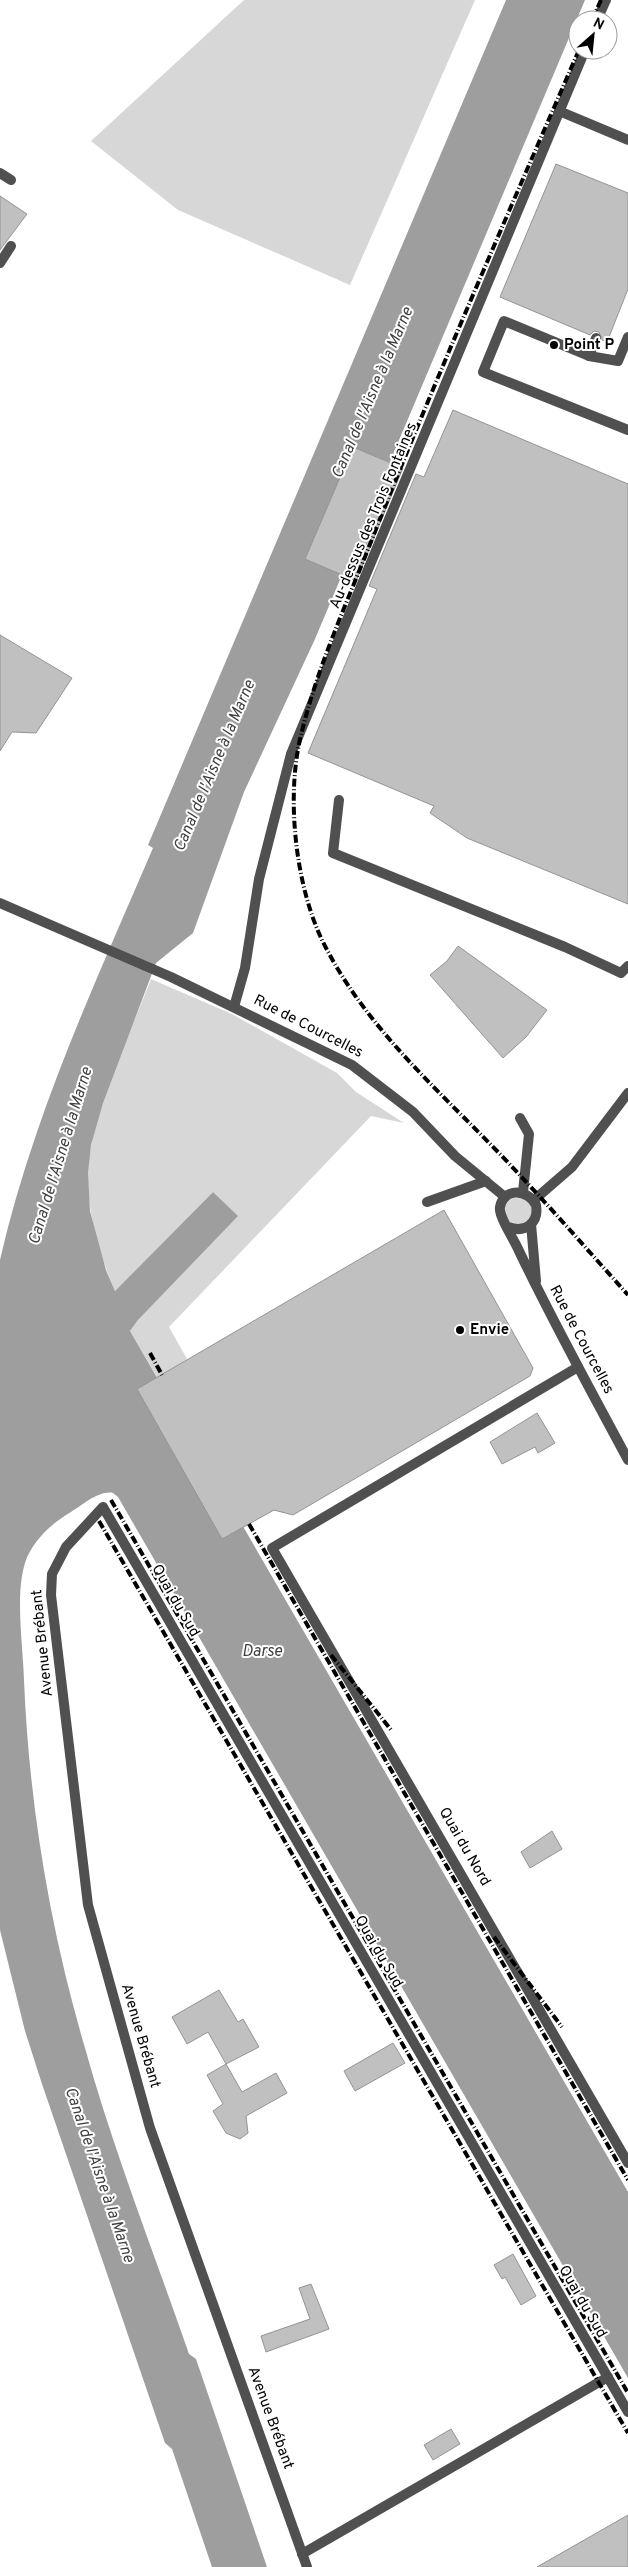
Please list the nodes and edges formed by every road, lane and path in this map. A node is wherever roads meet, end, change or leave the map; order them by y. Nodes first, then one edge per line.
1 (581, 60) edge
2 (559, 111) junction
3 (628, 140) edge
4 (0, 172) edge
5 (11, 180) dead end
6 (11, 246) dead end
7 (0, 263) edge
8 (628, 337) edge
9 (596, 338) dead end
10 (589, 356) junction
11 (628, 430) edge
12 (339, 800) dead end
13 (0, 903) edge
14 (628, 966) edge
15 (234, 1007) junction
16 (628, 1093) edge
17 (520, 1118) dead end
18 (486, 1181) junction
19 (523, 1192) junction
20 (505, 1197) junction
21 (534, 1200) junction
22 (427, 1202) dead end
23 (531, 1224) junction
24 (508, 1227) junction
25 (536, 1287) junction
26 (578, 1367) junction
27 (628, 1460) edge
28 (103, 1507) joint
29 (628, 2163) edge
30 (608, 2377) junction
31 (628, 2412) edge
32 (302, 2554) junction
33 (307, 2567) edge

1 - 2 street, Au-dessus des Trois Fontaines
2 - 3 street
2 - 15 street, Au-dessus des Trois Fontaines
4 - 5 street
6 - 7 street
8 - 10 street
9 - 10 street
10 - 11 street
12 - 14 street
13 - 15 street, Rue de Courcelles
15 - 18 street, Rue de Courcelles
16 - 21 street
17 - 19 street
18 - 20 street, Rue de Courcelles
18 - 22 street
19 - 20 street
19 - 21 street
20 - 24 street, Rue de Courcelles
21 - 23 street, Rue de Courcelles
23 - 24 street
23 - 25 street, Rue de Courcelles
24 - 25 street, Rue de Courcelles
25 - 26 street, Rue de Courcelles
26 - 27 street, Rue de Courcelles
26 - 29 street, Quai du Nord
28 - 30 street, Quai du Sud
28 - 32 street, Avenue Brébant
30 - 31 street, Quai du Sud
30 - 32 street
32 - 33 street, Avenue Brébant

